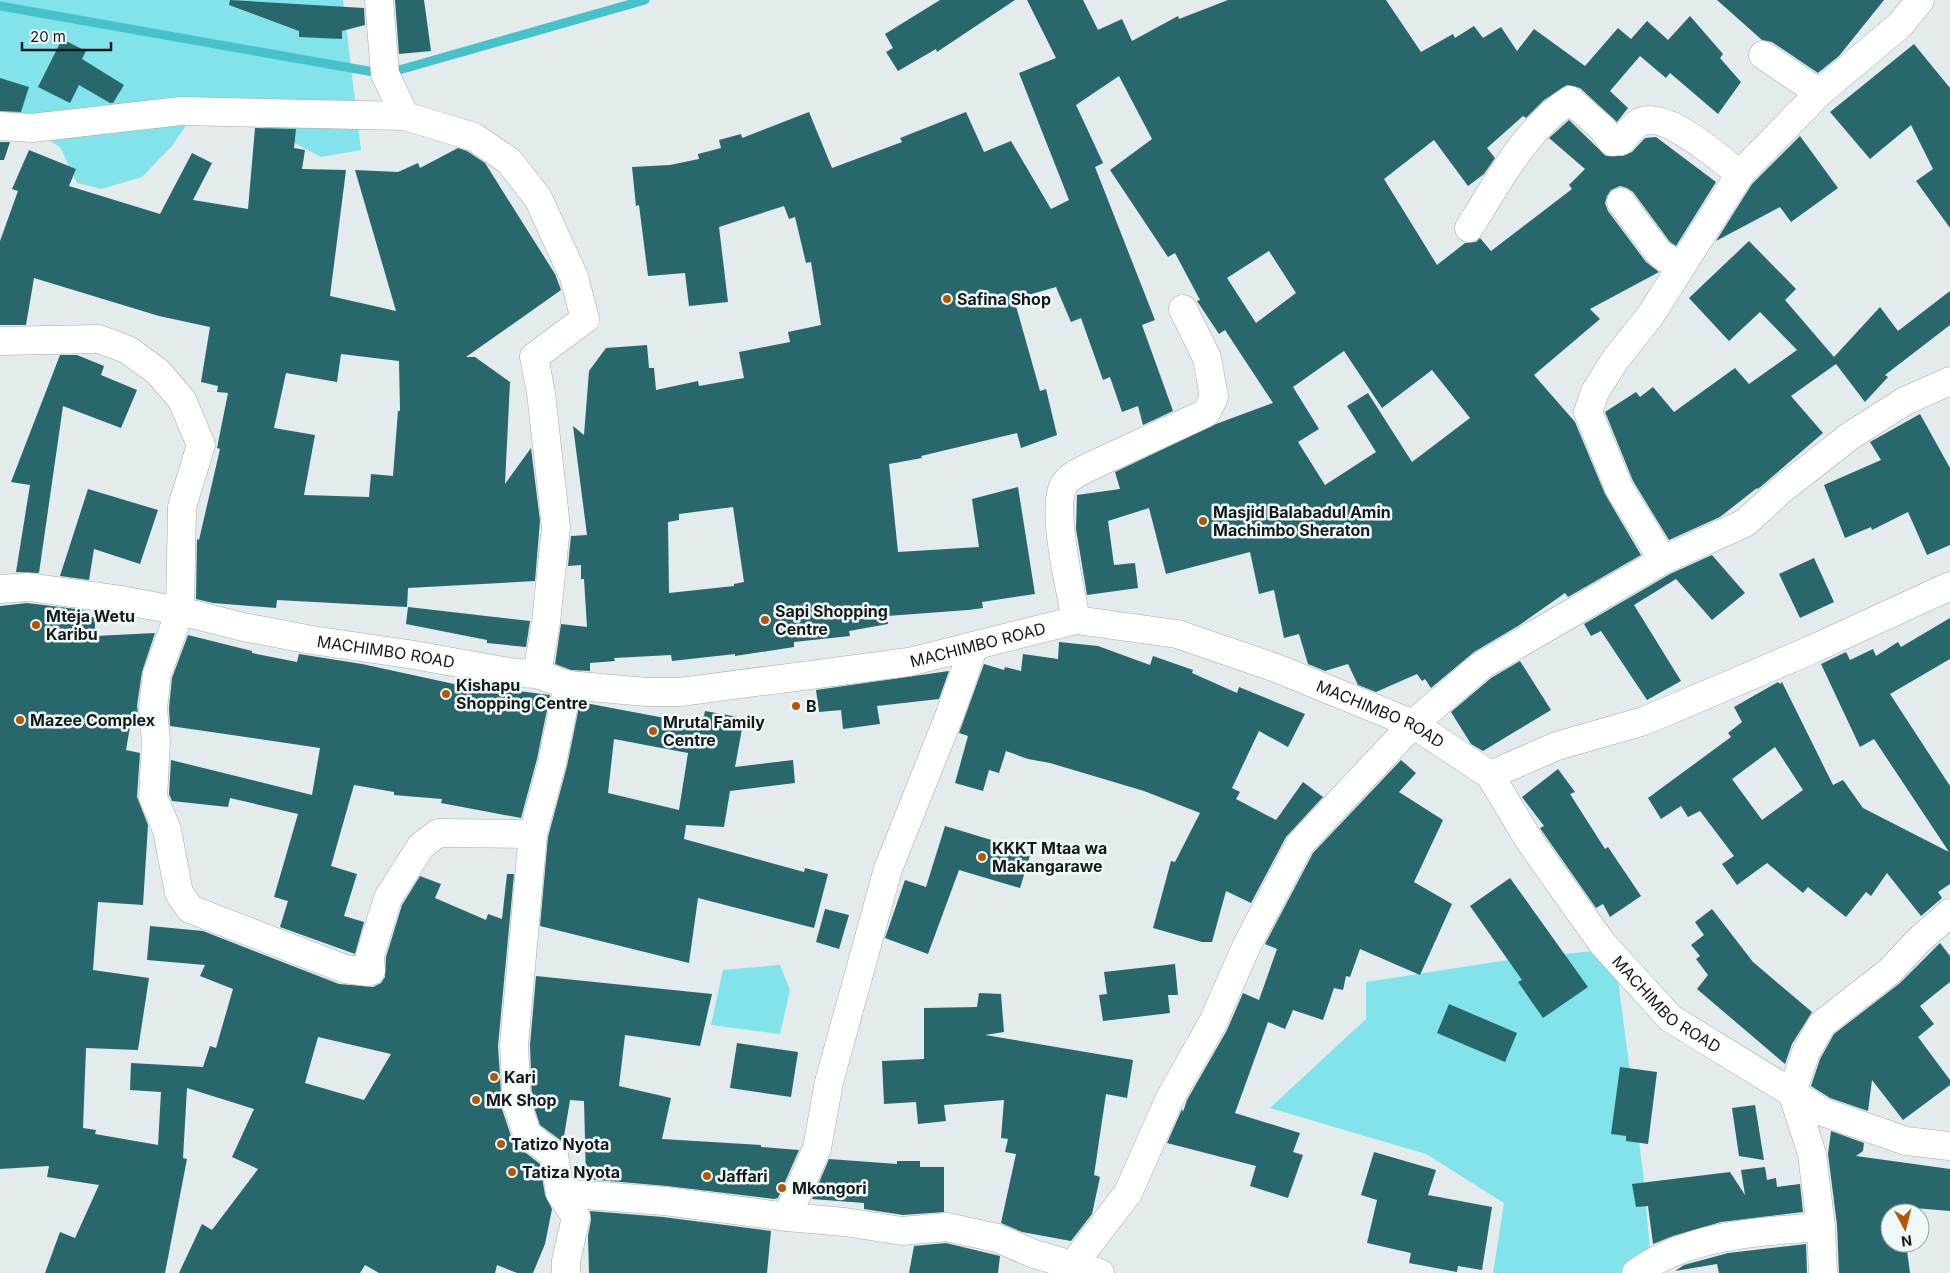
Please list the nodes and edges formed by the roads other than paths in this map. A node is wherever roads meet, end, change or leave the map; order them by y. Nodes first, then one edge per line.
1 (379, 0) edge
2 (1920, 0) edge
3 (1763, 54) dead end
4 (1819, 93) junction
5 (405, 116) junction
6 (0, 126) edge
7 (1740, 174) junction
8 (1621, 202) dead end
9 (1469, 228) dead end
10 (1680, 267) junction
11 (1183, 308) dead end
12 (0, 341) edge
13 (1950, 381) edge
14 (1663, 560) junction
15 (1950, 586) edge
16 (0, 589) edge
17 (180, 611) junction
18 (1076, 620) junction
19 (974, 646) junction
20 (537, 674) junction
21 (568, 685) junction
22 (1413, 724) junction
23 (1490, 776) junction
24 (533, 834) junction
25 (1950, 913) edge
26 (1792, 1092) junction
27 (1950, 1146) edge
28 (560, 1193) junction
29 (787, 1218) junction
30 (1821, 1227) junction
31 (1072, 1266) junction
32 (562, 1269) edge
33 (1100, 1273) edge
34 (1636, 1273) edge
35 (1823, 1273) edge

1 - 5 street
2 - 4 street
3 - 4 street
4 - 7 street
5 - 6 street
5 - 20 street
7 - 9 street
7 - 10 street
8 - 10 street
10 - 14 street
11 - 18 street
12 - 17 street
13 - 14 street
14 - 22 street
15 - 23 street
16 - 17 street, MACHIMBO ROAD
17 - 20 street, MACHIMBO ROAD
17 - 24 street
18 - 19 street, MACHIMBO ROAD
18 - 22 street, MACHIMBO ROAD
19 - 21 street, MACHIMBO ROAD
19 - 29 street
20 - 21 street, MACHIMBO ROAD
21 - 24 street
22 - 23 street, MACHIMBO ROAD
22 - 31 street
23 - 26 street, MACHIMBO ROAD
24 - 28 street
25 - 26 street
26 - 27 street, MACHIMBO ROAD
26 - 30 street
28 - 29 street
28 - 32 street
29 - 31 street
30 - 34 street
30 - 35 street
31 - 33 street

